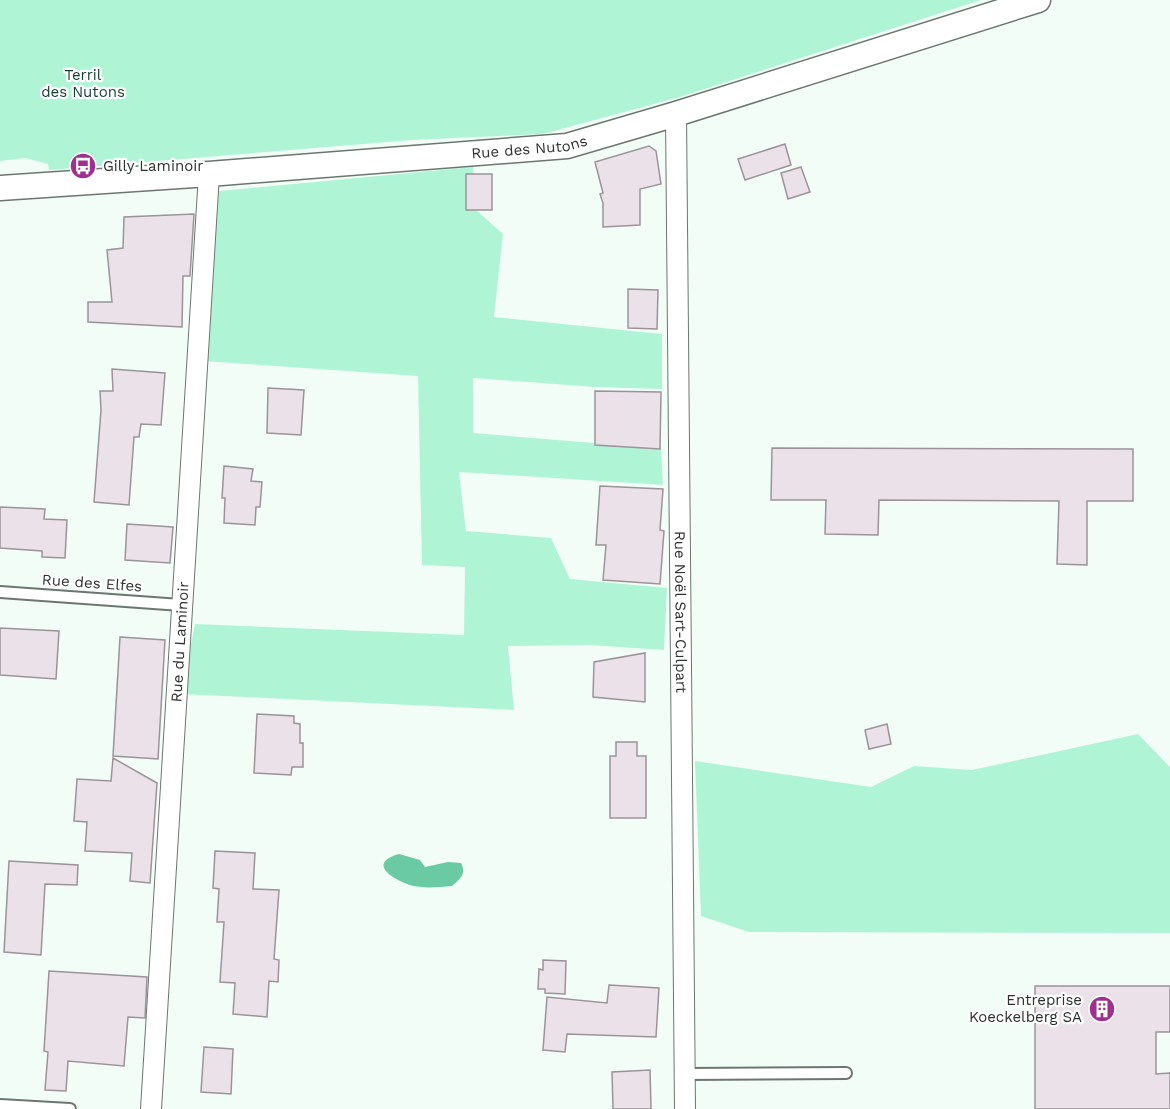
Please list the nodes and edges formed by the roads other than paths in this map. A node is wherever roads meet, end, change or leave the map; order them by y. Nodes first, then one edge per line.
1 (1038, 0) edge
2 (676, 114) junction
3 (209, 174) junction
4 (0, 188) edge
5 (0, 592) edge
6 (181, 605) junction
7 (846, 1073) dead end
8 (685, 1074) junction
9 (0, 1105) edge
10 (70, 1109) edge
11 (151, 1109) edge
12 (685, 1109) edge

1 - 2 street, Rue des Nutons
2 - 3 street, Rue des Nutons
2 - 8 street, Rue Noël Sart-Culpart
3 - 4 street, Rue des Nutons
3 - 6 street, Rue du Laminoir
5 - 6 lane, Rue des Elfes
6 - 11 street, Rue du Laminoir
7 - 8 lane
8 - 12 street, Rue Noël Sart-Culpart
9 - 10 lane

